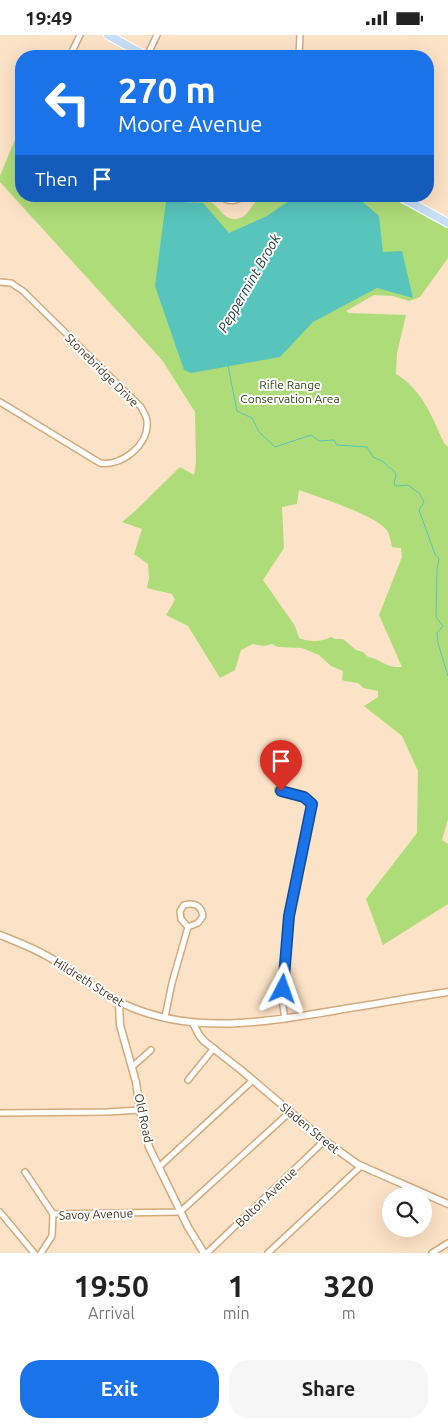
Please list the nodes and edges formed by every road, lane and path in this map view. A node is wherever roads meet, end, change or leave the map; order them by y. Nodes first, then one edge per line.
1 (80, 35) edge
2 (108, 35) edge
3 (156, 35) edge
4 (300, 35) edge
5 (73, 50) edge
6 (135, 50) edge
7 (149, 50) edge
8 (299, 50) edge
9 (410, 202) edge
10 (448, 223) edge
11 (0, 282) edge
12 (0, 402) edge
13 (278, 790) dead end
14 (188, 927) junction
15 (0, 935) edge
16 (448, 992) edge
17 (119, 1002) junction
18 (165, 1017) junction
19 (285, 1019) junction
20 (193, 1023) junction
21 (214, 1048) junction
22 (150, 1050) dead end
23 (132, 1067) junction
24 (188, 1080) dead end
25 (253, 1080) junction
26 (140, 1110) junction
27 (290, 1111) junction
28 (1, 1113) edge
29 (324, 1141) junction
30 (361, 1166) junction
31 (159, 1167) junction
32 (25, 1172) dead end
33 (448, 1204) edge
34 (0, 1212) edge
35 (180, 1212) junction
36 (54, 1214) junction
37 (448, 1243) edge
38 (34, 1253) edge
39 (41, 1253) edge
40 (205, 1253) edge
41 (268, 1253) edge
42 (432, 1253) edge

1 - 5 street
2 - 6 main road
3 - 7 street
4 - 8 street
9 - 10 main road
11 - 12 street, Stonebridge Drive
13 - 19 street
14 - 14 street
14 - 18 street
15 - 17 street, Hildreth Street
16 - 19 street, Hildreth Street
17 - 18 street, Hildreth Street
17 - 23 street, Old Road
18 - 20 street, Hildreth Street
19 - 20 street, Hildreth Street
20 - 21 street, Sladen Street
21 - 24 street
21 - 25 street, Sladen Street
22 - 23 street
23 - 26 street, Old Road
25 - 27 street, Sladen Street
25 - 31 street
26 - 28 street
26 - 31 street, Old Road
27 - 29 street, Sladen Street
27 - 35 street
29 - 30 street, Sladen Street
29 - 40 street, Bolton Avenue
30 - 33 street, Sladen Street
30 - 41 street
31 - 35 street, Old Road
32 - 36 street
34 - 38 street
35 - 36 street, Savoy Avenue
35 - 40 street, Old Road
36 - 39 street, Savoy Avenue
37 - 42 street

